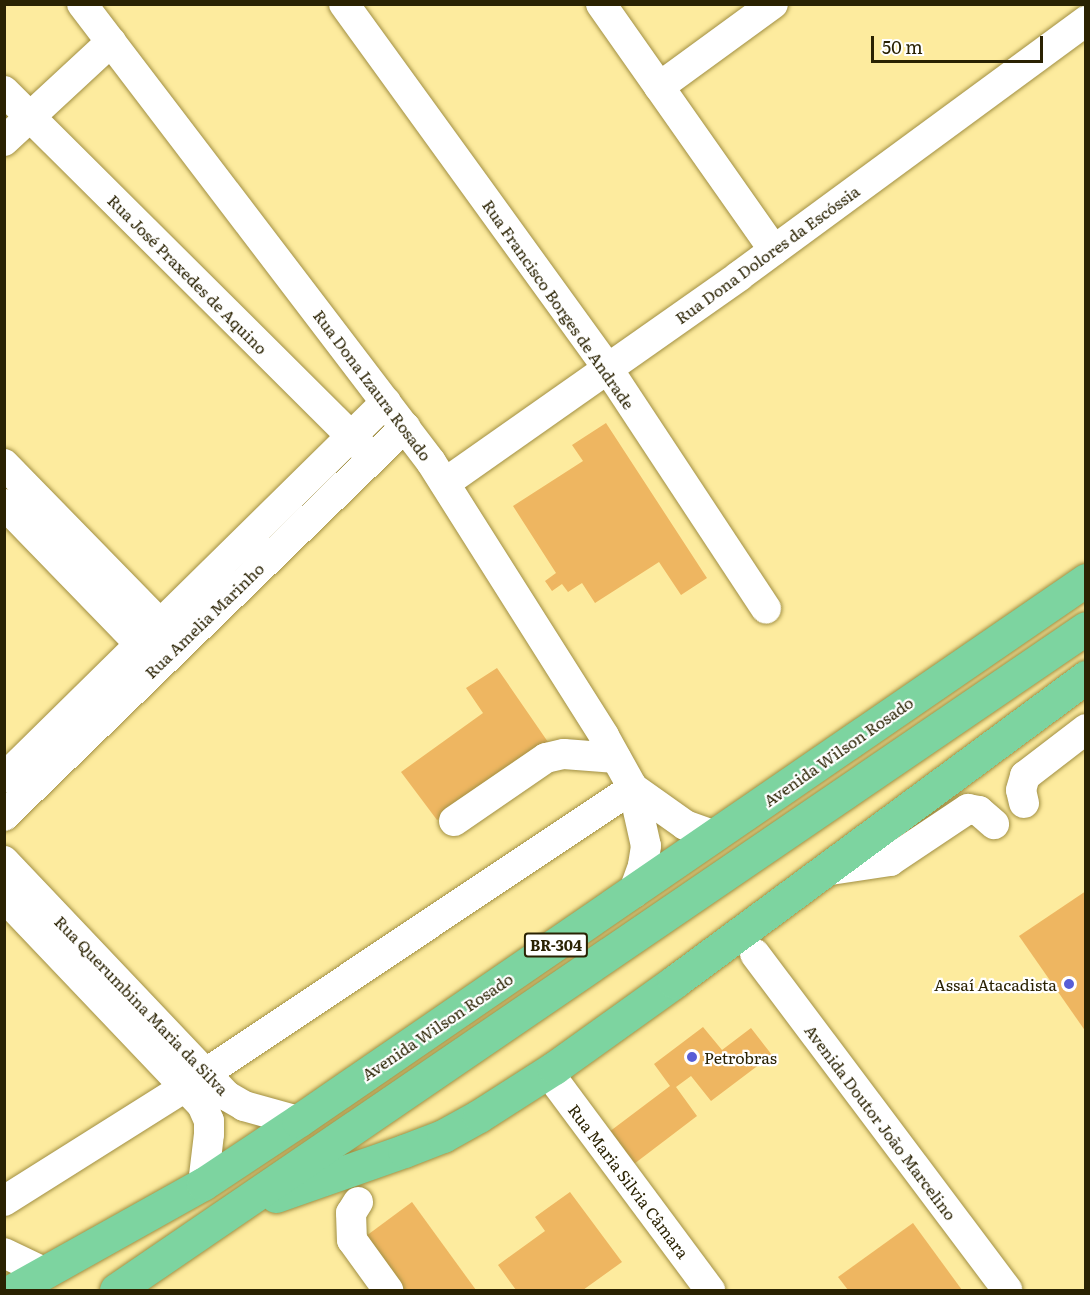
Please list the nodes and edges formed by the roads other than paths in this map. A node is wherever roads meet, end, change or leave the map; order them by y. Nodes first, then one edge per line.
1 (82, 4) edge
2 (344, 4) edge
3 (601, 4) edge
4 (773, 4) edge
5 (1086, 21) edge
6 (111, 42) junction
7 (659, 87) junction
8 (4, 91) edge
9 (30, 117) junction
10 (4, 141) edge
11 (774, 250) junction
12 (608, 369) junction
13 (386, 402) junction
14 (405, 427) junction
15 (351, 436) junction
16 (372, 457) junction
17 (4, 464) edge
18 (445, 483) junction
19 (4, 504) edge
20 (1086, 580) edge
21 (766, 609) dead end
22 (1086, 628) edge
23 (160, 644) junction
24 (1086, 676) edge
25 (1086, 729) edge
26 (616, 758) junction
27 (4, 778) edge
28 (633, 788) junction
29 (1024, 803) dead end
30 (4, 816) edge
31 (454, 821) dead end
32 (994, 824) dead end
33 (716, 836) junction
34 (4, 861) edge
35 (824, 871) junction
36 (633, 893) junction
37 (4, 897) edge
38 (767, 913) junction
39 (755, 954) junction
40 (705, 959) junction
41 (100, 980) junction
42 (548, 1072) junction
43 (195, 1080) junction
44 (298, 1121) junction
45 (203, 1184) junction
46 (4, 1202) edge
47 (358, 1202) dead end
48 (230, 1214) junction
49 (4, 1252) edge
50 (46, 1273) junction
51 (14, 1290) edge
52 (116, 1290) edge
53 (388, 1290) edge
54 (710, 1290) edge
55 (1007, 1290) edge

1 - 6 street, Rua Dona Izaura Rosado
2 - 12 street, Rua Francisco Borges de Andrade
3 - 7 street
4 - 7 street
5 - 11 street, Rua Dona Dolores da Escóssia
6 - 9 street
6 - 13 street, Rua Dona Izaura Rosado
7 - 11 street
8 - 9 street, Rua José Praxedes de Aquino
9 - 10 street
9 - 15 street, Rua José Praxedes de Aquino
11 - 12 street, Rua Dona Dolores da Escóssia
12 - 18 street, Rua Dona Dolores da Escóssia
12 - 21 street, Rua Francisco Borges de Andrade
13 - 14 street, Rua Dona Izaura Rosado
13 - 15 street, Rua Amelia Marinho
14 - 16 street, Rua Amelia Marinho
14 - 18 street, Rua Dona Izaura Rosado
15 - 16 street, Rua José Praxedes de Aquino
15 - 23 street, Rua Amelia Marinho
16 - 23 street, Rua Amelia Marinho
17 - 23 street
18 - 26 street, Rua Dona Izaura Rosado
19 - 23 street
20 - 33 highway, Avenida Wilson Rosado / BR-304
22 - 48 highway, BR-304
23 - 27 street, Rua Amelia Marinho
23 - 30 street, Rua Amelia Marinho
24 - 35 highway
25 - 29 street
26 - 28 street, Rua Dona Izaura Rosado
26 - 31 street
28 - 33 street, Rua Dona Izaura Rosado
28 - 36 street, Rua Dona Izaura Rosado
28 - 43 street
32 - 35 street
33 - 36 highway, Avenida Wilson Rosado / BR-304
34 - 41 street, Rua Querumbina Maria da Silva
35 - 38 highway
36 - 44 highway, Avenida Wilson Rosado / BR-304
37 - 41 street, Rua Querumbina Maria da Silva
38 - 39 street
38 - 40 highway
39 - 40 street
39 - 55 street, Avenida Doutor João Marcelino
40 - 42 highway
41 - 43 street, Rua Querumbina Maria da Silva
42 - 48 highway
42 - 54 street, Rua Maria Silvia Câmara
43 - 44 street, Rua Querumbina Maria da Silva
43 - 45 street, Rua Querumbina Maria da Silva
43 - 46 street
44 - 45 highway, Avenida Wilson Rosado / BR-304
45 - 50 highway, Avenida Wilson Rosado / BR-304
47 - 53 street
48 - 52 highway, BR-304
49 - 50 street
50 - 51 highway, Avenida Wilson Rosado / BR-304

